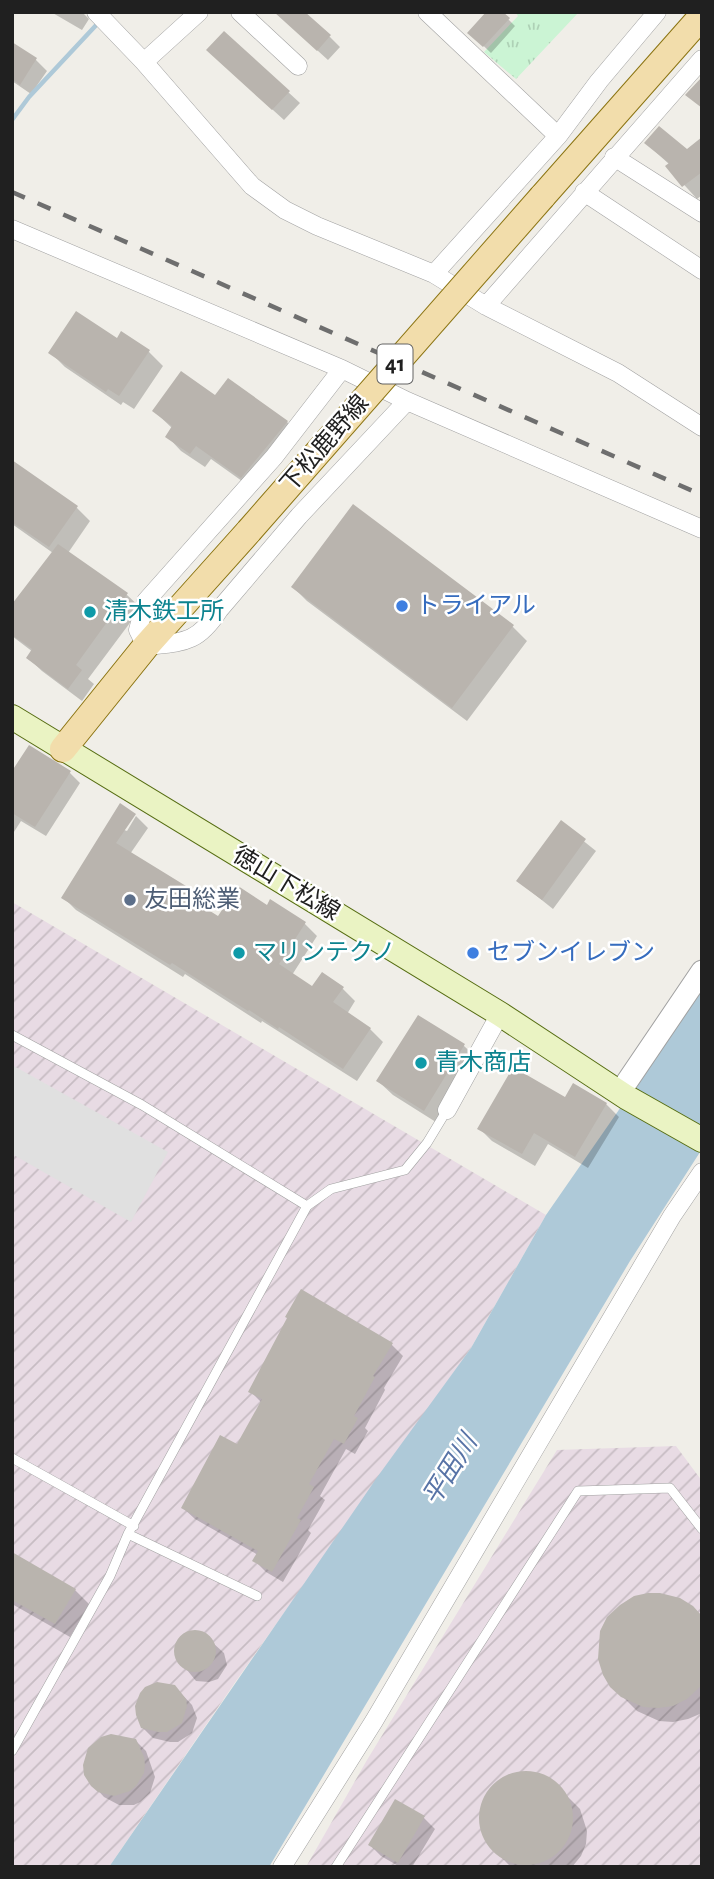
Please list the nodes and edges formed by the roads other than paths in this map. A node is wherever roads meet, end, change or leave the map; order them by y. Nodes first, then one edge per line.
1 (96, 12) edge
2 (199, 12) edge
3 (240, 12) edge
4 (427, 12) edge
5 (657, 12) edge
6 (702, 16) edge
7 (702, 59) edge
8 (144, 62) junction
9 (298, 66) dead end
10 (558, 136) junction
11 (614, 157) junction
12 (584, 192) junction
13 (702, 213) edge
14 (12, 229) edge
15 (702, 270) edge
16 (434, 274) junction
17 (486, 306) junction
18 (342, 369) junction
19 (407, 401) junction
20 (702, 427) edge
21 (702, 529) edge
22 (146, 646) junction
23 (12, 717) edge
24 (63, 748) junction
25 (702, 971) edge
26 (500, 1014) junction
27 (12, 1035) edge
28 (623, 1094) junction
29 (447, 1110) joint
30 (702, 1140) edge
31 (702, 1172) edge
32 (307, 1206) junction
33 (12, 1458) edge
34 (702, 1529) edge
35 (131, 1530) junction
36 (257, 1596) dead end
37 (12, 1751) edge
38 (282, 1867) edge
39 (336, 1867) edge

1 - 8 street
2 - 8 street
3 - 9 street
4 - 10 street
5 - 10 street
6 - 22 main road, 下松鹿野線 / 41, bridge
7 - 11 street
8 - 16 street
10 - 16 street
11 - 12 street
11 - 13 street
12 - 15 street
12 - 17 street
14 - 18 street
16 - 17 street
17 - 20 street
18 - 19 street
18 - 22 street
19 - 21 street
19 - 22 street
22 - 24 main road, 下松鹿野線 / 41
23 - 24 main road, 徳山下松線
24 - 26 main road, 徳山下松線
25 - 28 street
26 - 28 main road, 徳山下松線
26 - 29 street
27 - 32 lane
28 - 30 main road, 徳山下松線
29 - 32 lane
31 - 38 street
32 - 35 lane
33 - 35 lane
34 - 39 lane
35 - 36 lane
35 - 37 lane

